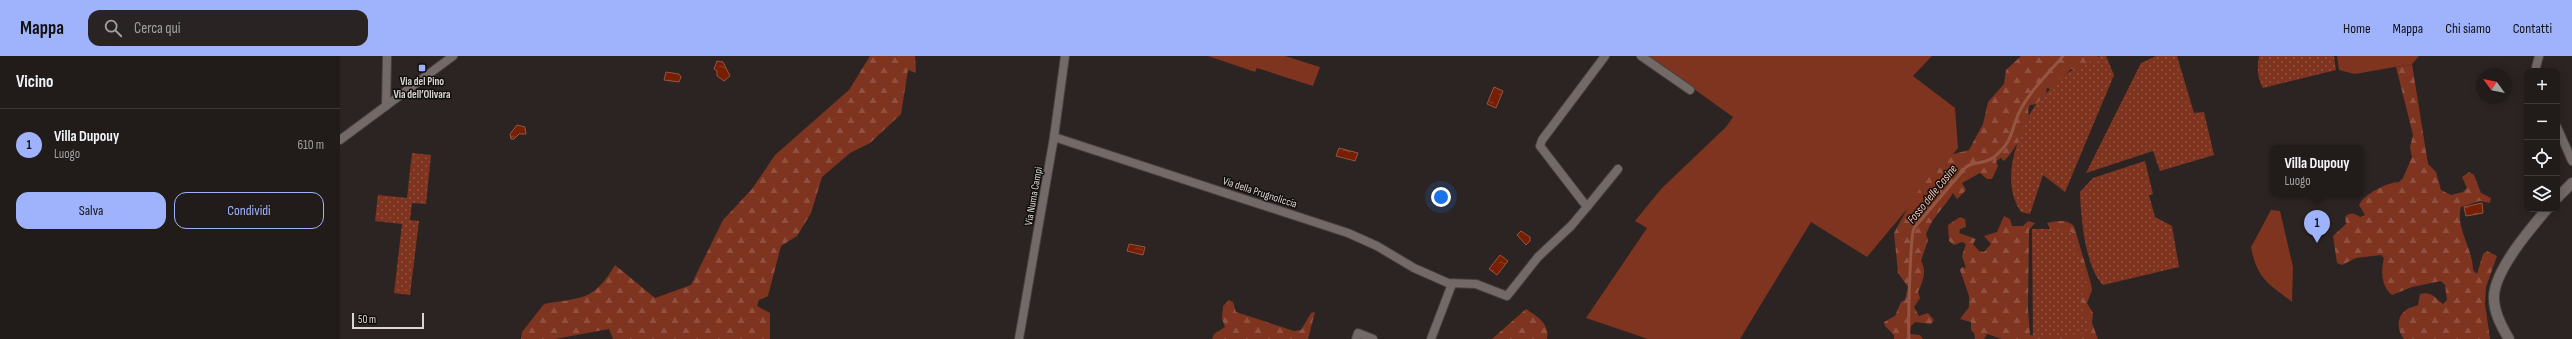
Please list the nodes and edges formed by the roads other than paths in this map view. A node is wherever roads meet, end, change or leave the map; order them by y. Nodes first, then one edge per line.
1 (387, 56) edge
2 (453, 56) edge
3 (1065, 56) edge
4 (1605, 56) edge
5 (1641, 56) edge
6 (2539, 56) edge
7 (2536, 68) edge
8 (1690, 90) dead end
9 (386, 106) junction
10 (2560, 134) edge
11 (1054, 137) junction
12 (340, 140) edge
13 (2572, 161) edge
14 (1618, 169) dead end
15 (2572, 182) edge
16 (2560, 195) edge
17 (1587, 207) junction
18 (2545, 212) edge
19 (1452, 284) junction
20 (1020, 339) edge
21 (1356, 339) edge
22 (1373, 339) edge
23 (1431, 339) edge
24 (2509, 339) edge

1 - 9 street
2 - 9 street
3 - 11 street, Via Numa Campi
4 - 17 street
5 - 8 street
6 - 7 street
9 - 12 street
10 - 13 street
11 - 19 street, Via della Prugnoliccia
11 - 20 street, Via Numa Campi
14 - 17 street, Via della Prugnoliccia
15 - 16 street
17 - 19 street, Via della Prugnoliccia
18 - 24 street
19 - 23 street
21 - 22 street

